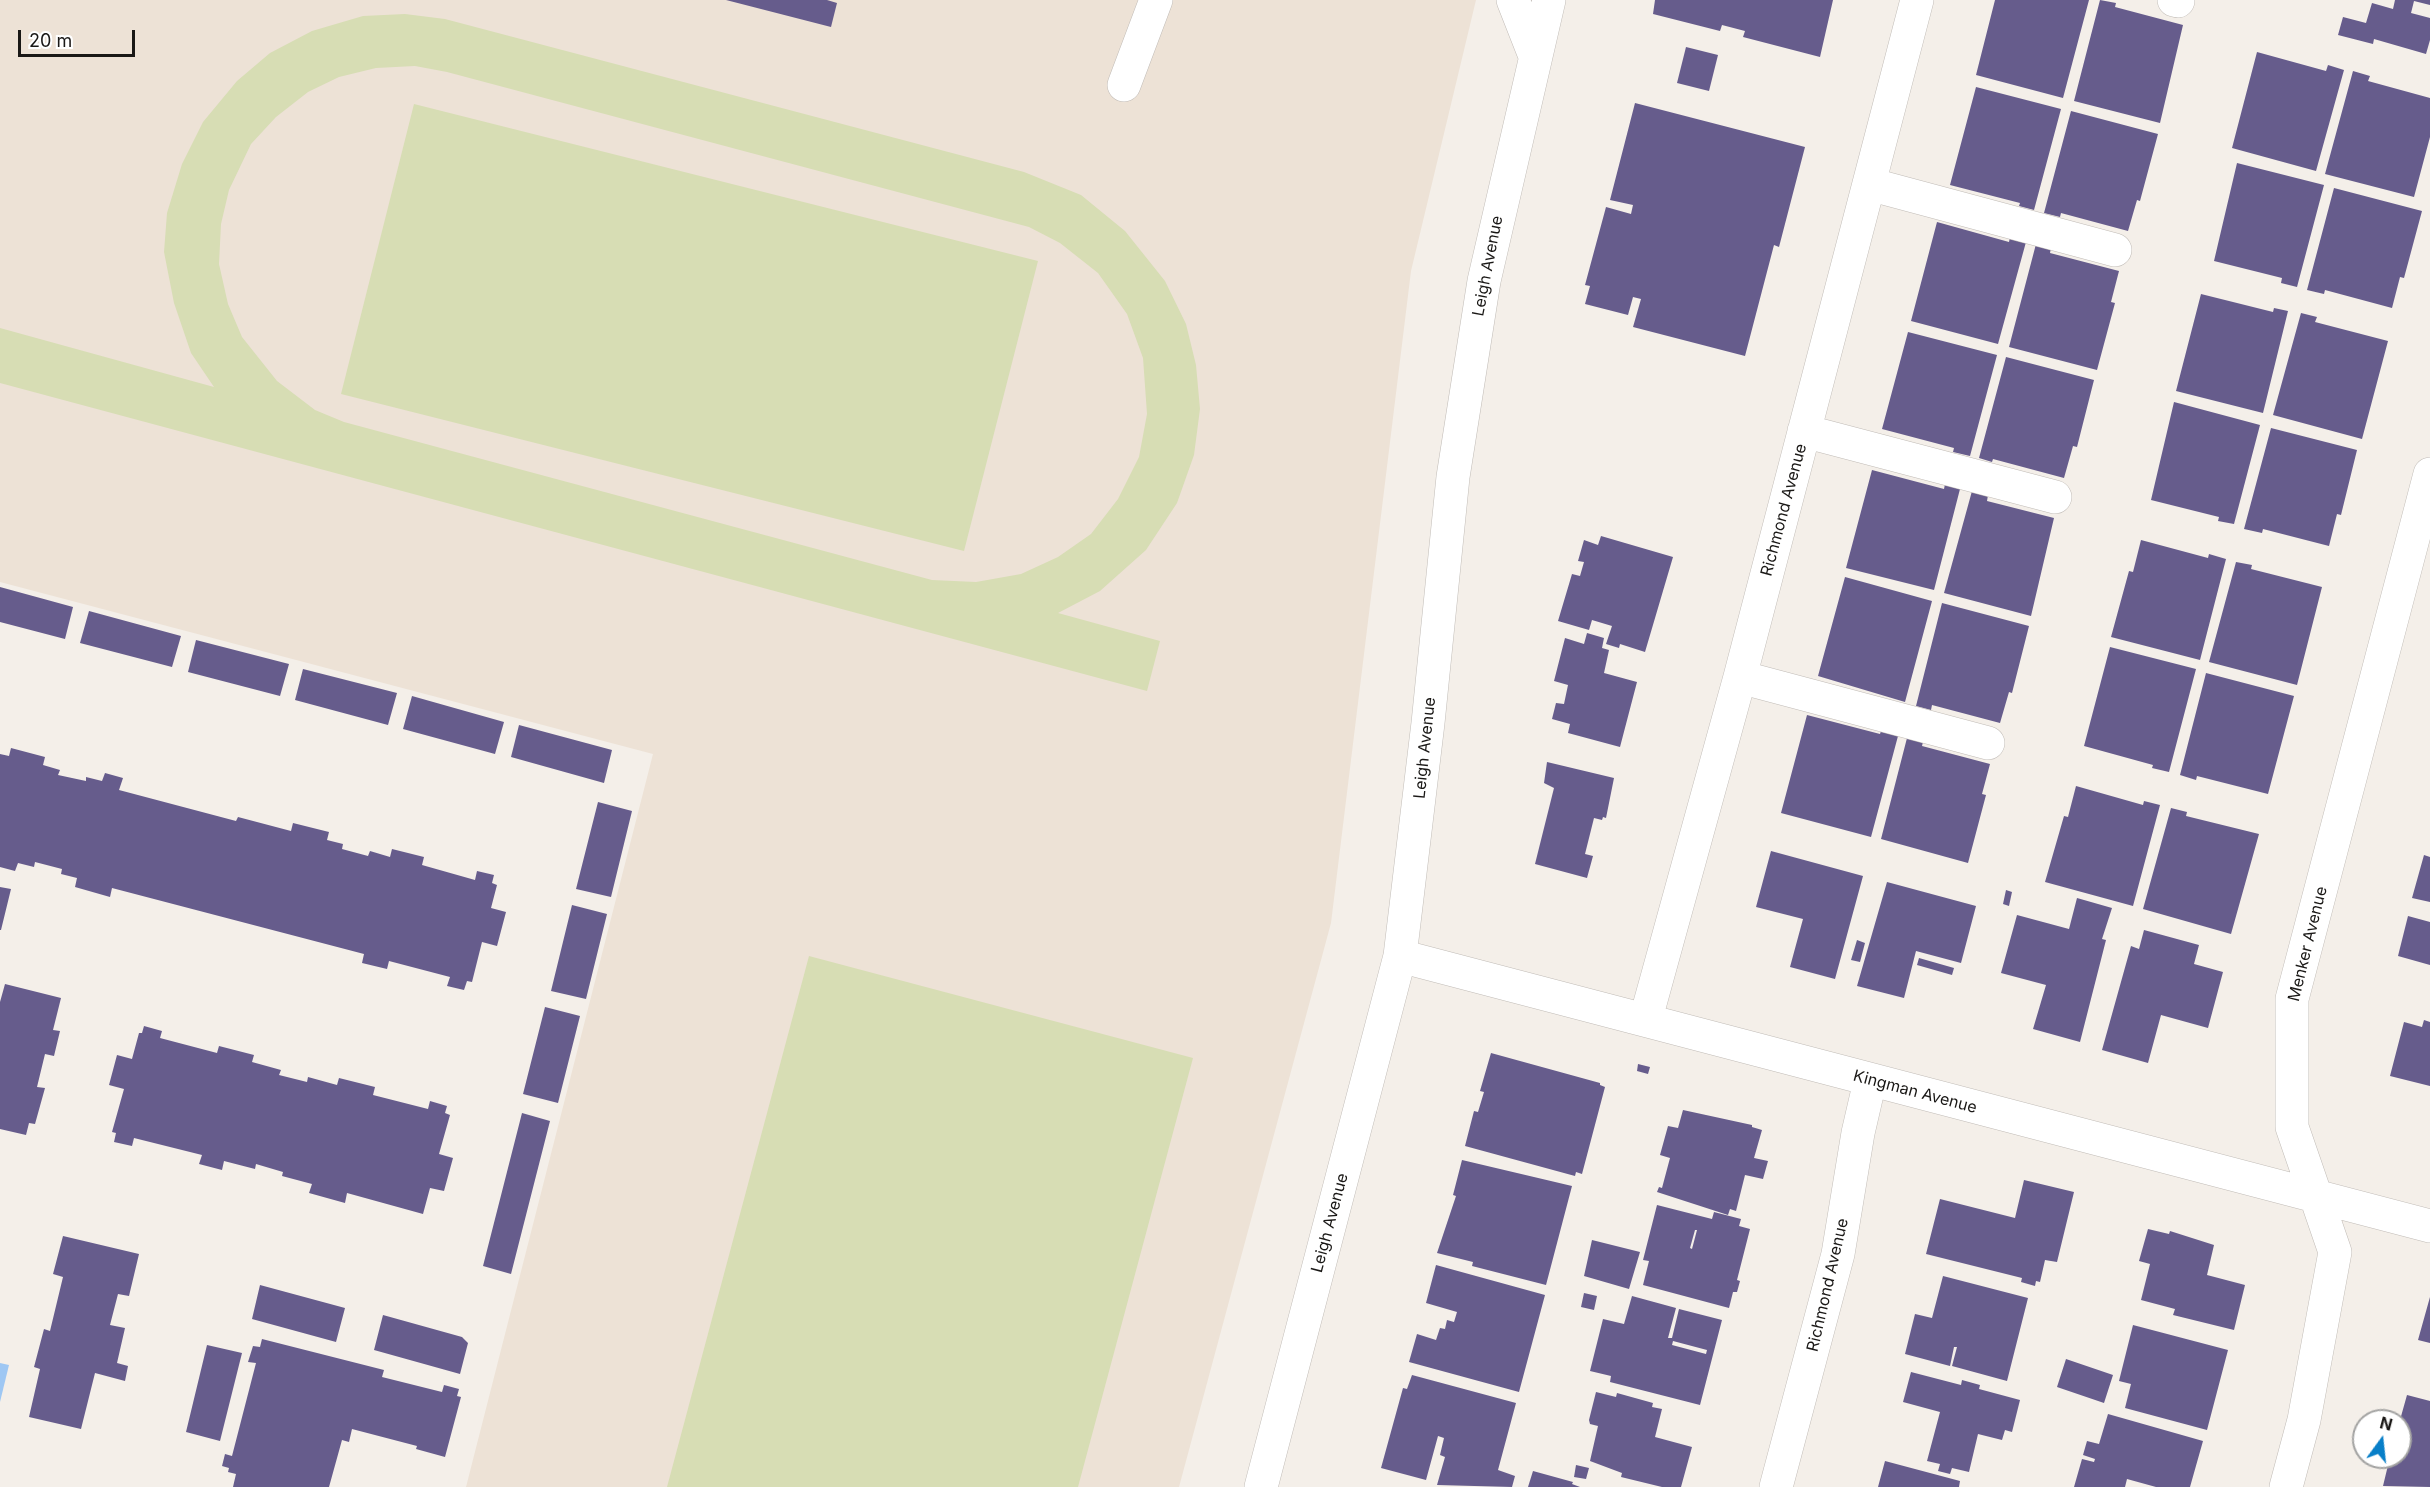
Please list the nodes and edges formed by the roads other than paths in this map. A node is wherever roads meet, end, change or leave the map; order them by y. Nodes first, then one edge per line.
1 (1156, 0) edge
2 (1514, 0) edge
3 (1549, 0) edge
4 (1917, 0) edge
5 (1535, 56) junction
6 (1124, 85) dead end
7 (1869, 184) junction
8 (2115, 250) dead end
9 (1804, 431) junction
10 (2430, 474) edge
11 (2055, 497) dead end
12 (1740, 677) junction
13 (1988, 742) dead end
14 (1400, 956) junction
15 (1646, 1018) junction
16 (1870, 1081) junction
17 (2316, 1195) junction
18 (2430, 1226) edge
19 (1261, 1487) edge
20 (1776, 1487) edge
21 (2286, 1487) edge

1 - 6 street
2 - 5 street
3 - 5 street, Leigh Avenue
4 - 7 street, Richmond Avenue
5 - 14 street, Leigh Avenue
7 - 8 street
7 - 9 street, Richmond Avenue
9 - 11 street
9 - 12 street, Richmond Avenue
10 - 17 street, Menker Avenue
12 - 13 street
12 - 15 street, Richmond Avenue
14 - 15 street, Kingman Avenue
14 - 19 street, Leigh Avenue
15 - 16 street, Kingman Avenue
16 - 17 street, Kingman Avenue
16 - 20 street, Richmond Avenue
17 - 18 street, Kingman Avenue
17 - 21 street, Menker Avenue

